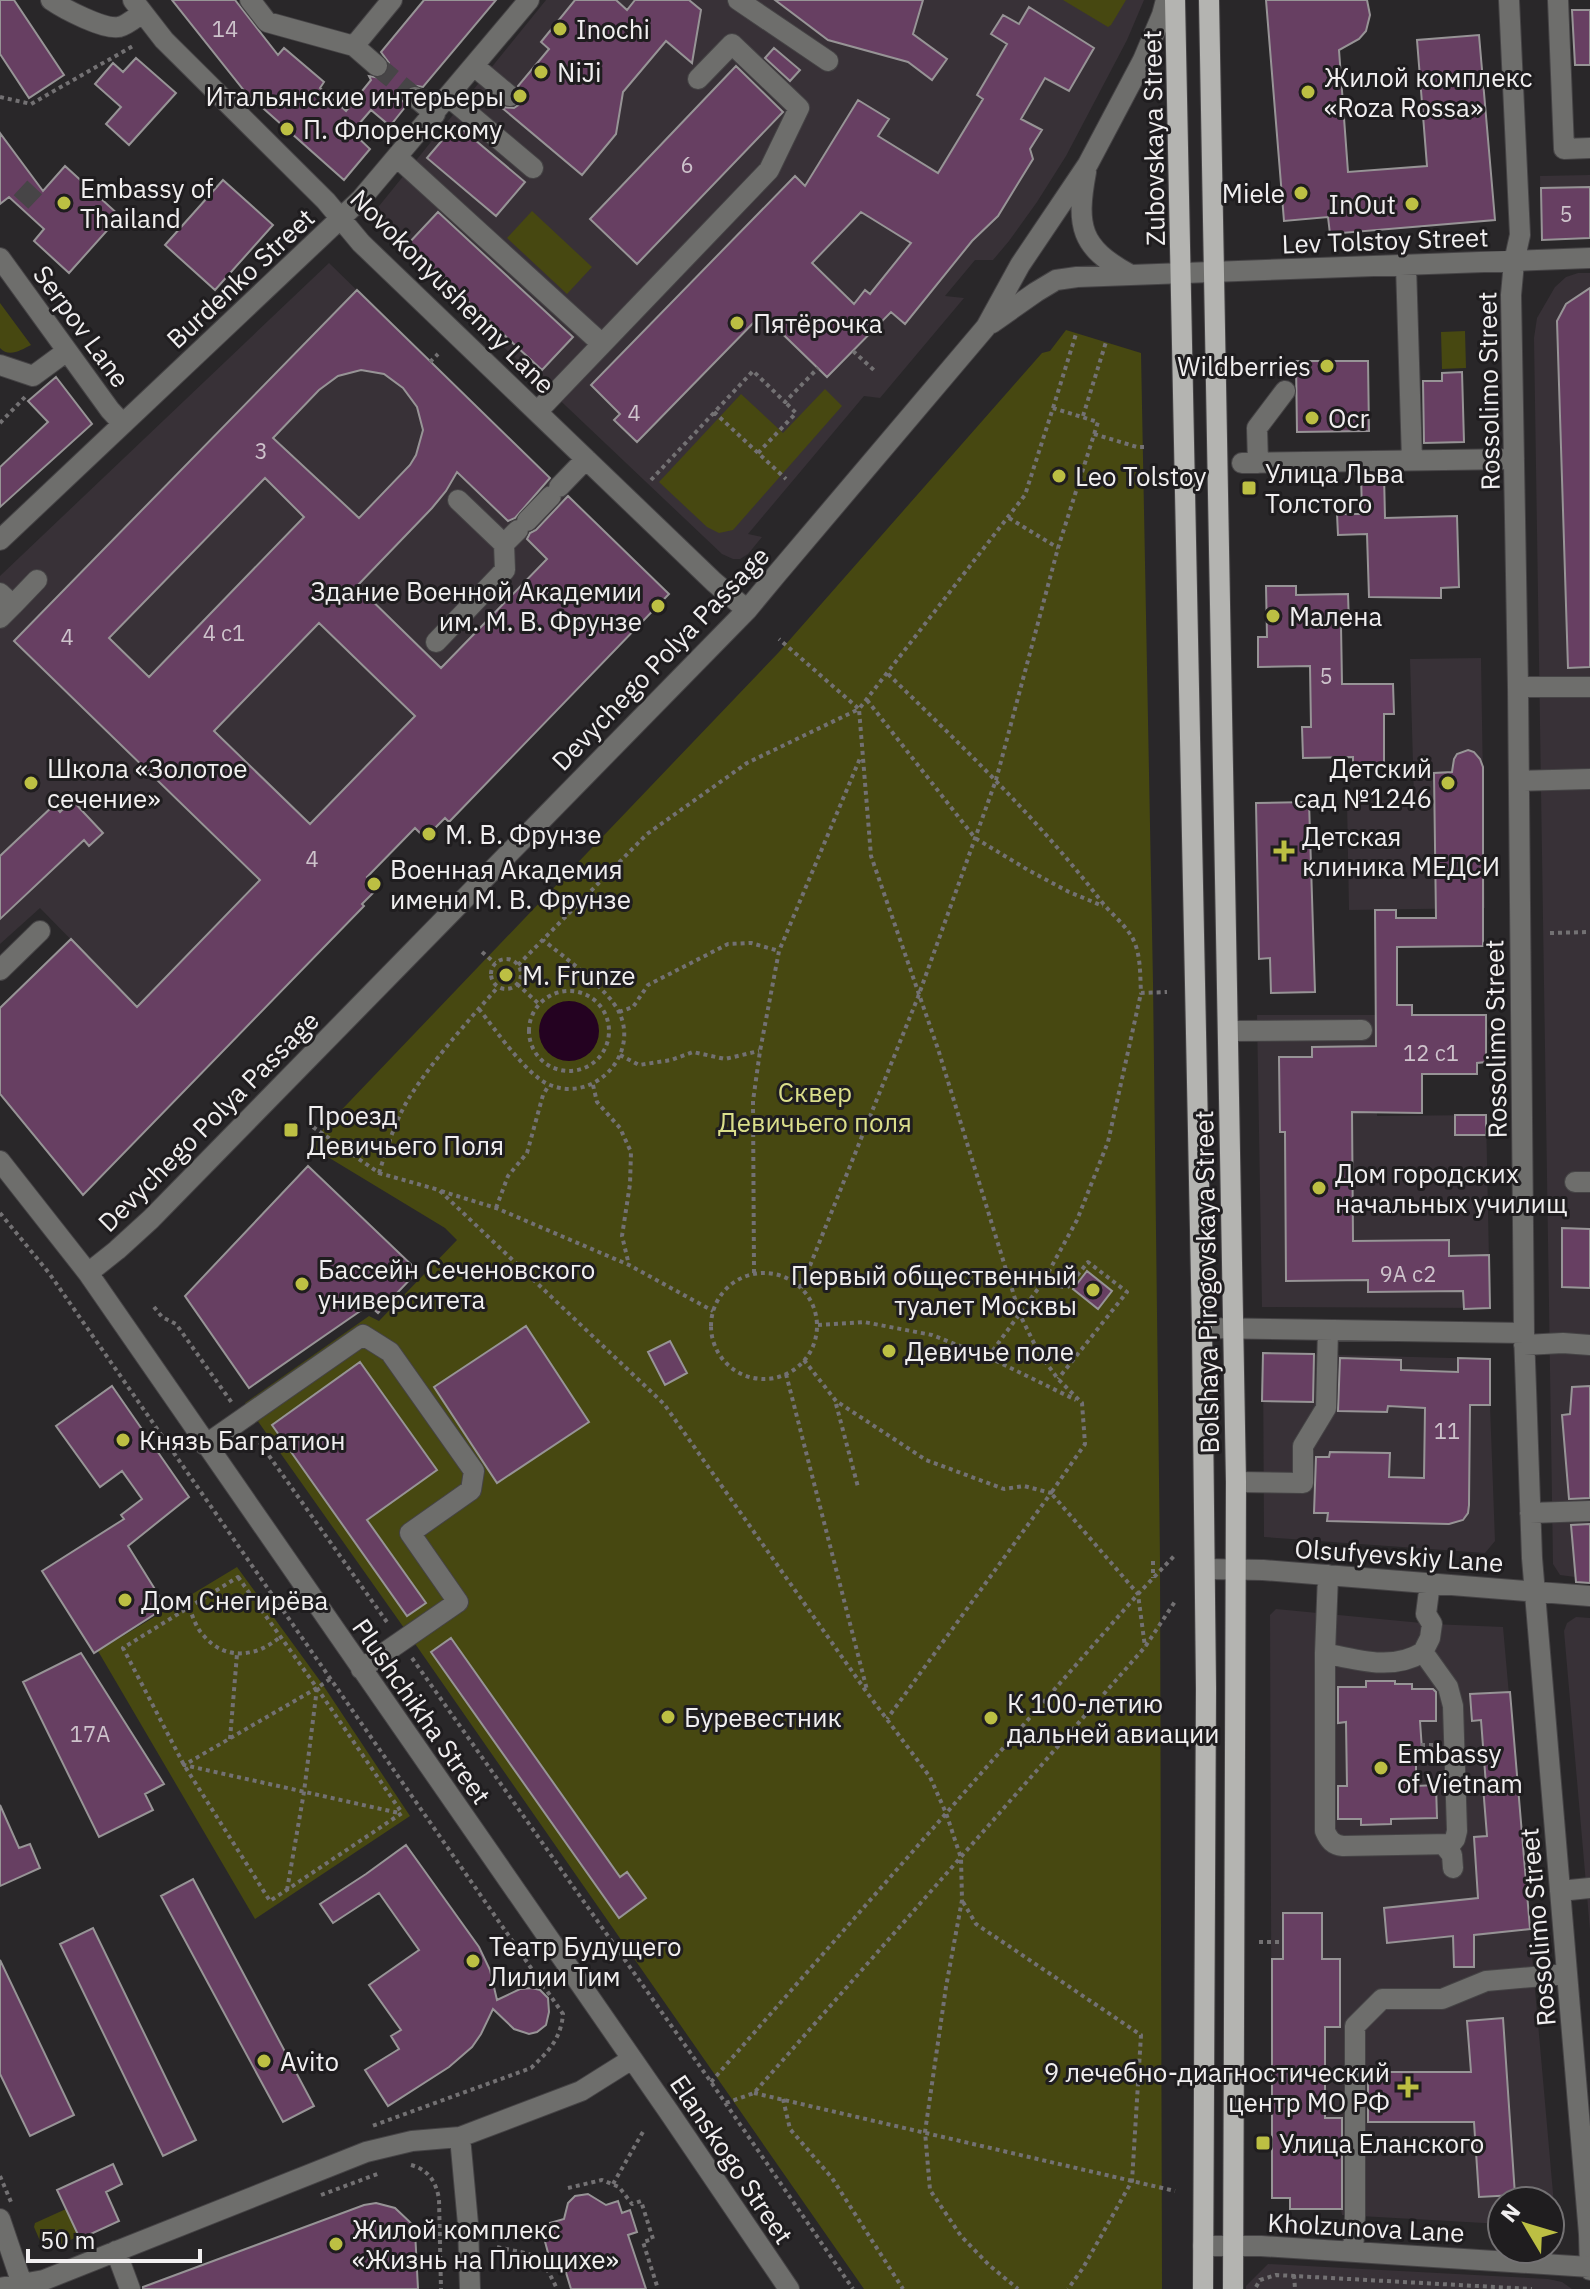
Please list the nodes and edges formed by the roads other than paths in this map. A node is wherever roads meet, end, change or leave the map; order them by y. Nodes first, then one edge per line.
1 (51, 0) edge
2 (250, 0) edge
3 (392, 0) edge
4 (529, 0) edge
5 (738, 0) edge
6 (1166, 0) edge
7 (1175, 0) edge
8 (1209, 0) edge
9 (1509, 0) edge
10 (1558, 0) edge
11 (138, 6) edge
12 (354, 46) junction
13 (828, 61) dead end
14 (377, 66) tunnel mouth
15 (474, 66) junction
16 (698, 79) dead end
17 (510, 96) dead end
18 (415, 97) tunnel mouth
19 (449, 97) junction
20 (435, 114) junction
21 (1590, 148) edge
22 (398, 158) junction
23 (1088, 164) junction
24 (533, 168) dead end
25 (341, 219) junction
26 (0, 258) edge
27 (1590, 258) edge
28 (1514, 262) junction
29 (1406, 265) junction
30 (1216, 273) junction
31 (1181, 274) junction
32 (1131, 275) junction
33 (986, 327) junction
34 (602, 344) junction
35 (67, 351) junction
36 (0, 365) edge
37 (1285, 391) dead end
38 (537, 412) junction
39 (123, 424) junction
40 (586, 459) junction
41 (1514, 459) junction
42 (1412, 460) junction
43 (458, 500) dead end
44 (4, 528) edge
45 (516, 532) junction
46 (37, 580) dead end
47 (4, 605) edge
48 (747, 610) junction
49 (436, 642) dead end
50 (1518, 687) junction
51 (1590, 687) edge
52 (1590, 779) edge
53 (1519, 781) junction
54 (40, 931) dead end
55 (0, 970) edge
56 (1362, 1030) dead end
57 (1228, 1031) junction
58 (0, 1161) edge
59 (88, 1273) junction
60 (1202, 1328) junction
61 (1234, 1329) junction
62 (1328, 1330) junction
63 (1524, 1339) junction
64 (1590, 1345) edge
65 (205, 1445) junction
66 (1236, 1482) junction
67 (1590, 1511) edge
68 (1530, 1513) junction
69 (1205, 1569) junction
70 (1236, 1570) junction
71 (1328, 1575) junction
72 (1430, 1583) junction
73 (1534, 1591) junction
74 (1590, 1596) edge
75 (1423, 1652) junction
76 (1325, 1653) junction
77 (361, 1669) junction
78 (1444, 1845) junction
79 (1453, 1868) dead end
80 (1590, 1888) edge
81 (1560, 1891) junction
82 (1567, 1974) junction
83 (632, 2059) junction
84 (1583, 2079) edge
85 (460, 2137) junction
86 (0, 2219) edge
87 (1203, 2246) junction
88 (1234, 2247) junction
89 (116, 2251) junction
90 (1353, 2252) junction
91 (1590, 2268) edge
92 (22, 2284) junction
93 (0, 2288) edge
94 (130, 2289) edge
95 (470, 2289) edge
96 (789, 2289) edge
97 (1203, 2289) edge
98 (1233, 2289) edge

1 - 11 street
2 - 12 street
3 - 12 street
4 - 15 street, Burdenko Street
5 - 13 street
6 - 23 street, Devychego Polya Passage
7 - 31 main road, Zubovskaya Street
8 - 30 main road
9 - 28 street, Rossolimo Street
10 - 21 street
11 - 25 street, Novokonyushenny Lane
12 - 14 street
15 - 17 street
15 - 19 street, Burdenko Street
16 - 34 street
18 - 20 street
19 - 20 street, Burdenko Street
19 - 24 street
20 - 22 street, Burdenko Street
22 - 25 street, Burdenko Street
22 - 34 street
23 - 32 street
23 - 33 street, Devychego Polya Passage
25 - 38 street, Novokonyushenny Lane
25 - 39 street, Burdenko Street
26 - 35 street, Serpov Lane
27 - 28 street, Lev Tolstoy Street
28 - 29 street, Lev Tolstoy Street
28 - 41 street, Rossolimo Street
29 - 30 street, Lev Tolstoy Street
29 - 42 street
30 - 31 street, Lev Tolstoy Street
30 - 57 main road, Bolshaya Pirogovskaya Street
31 - 32 street, Lev Tolstoy Street
31 - 60 main road, Bolshaya Pirogovskaya Street
32 - 33 street, Lev Tolstoy Street
33 - 48 street, Devychego Polya Passage
34 - 38 street
35 - 36 street
35 - 39 street, Serpov Lane
37 - 42 street
38 - 40 street, Novokonyushenny Lane
39 - 44 street, Burdenko Street
40 - 45 street
40 - 48 street, Novokonyushenny Lane
41 - 42 street
41 - 50 street, Rossolimo Street
43 - 45 street
45 - 49 street
46 - 47 street
48 - 59 street, Devychego Polya Passage
50 - 51 street
50 - 53 street, Rossolimo Street
52 - 53 street
53 - 63 street, Rossolimo Street
54 - 55 street
56 - 57 street
57 - 61 main road, Bolshaya Pirogovskaya Street
58 - 59 street, Plushchikha Street
59 - 65 street, Plushchikha Street
60 - 61 street
60 - 69 main road, Bolshaya Pirogovskaya Street
61 - 62 street
61 - 66 main road, Bolshaya Pirogovskaya Street
62 - 63 street
62 - 66 street
63 - 64 street
63 - 68 street, Rossolimo Street
65 - 77 street, Plushchikha Street
65 - 77 street
66 - 70 main road, Bolshaya Pirogovskaya Street
67 - 68 street
68 - 73 street, Rossolimo Street
69 - 70 street, Olsufyevskiy Lane
69 - 87 main road, Bolshaya Pirogovskaya Street
70 - 71 street, Olsufyevskiy Lane
70 - 88 main road, Bolshaya Pirogovskaya Street
71 - 72 street, Olsufyevskiy Lane
71 - 76 street
72 - 73 street, Olsufyevskiy Lane
72 - 75 street
73 - 74 street, Olsufyevskiy Lane
73 - 81 street, Rossolimo Street
75 - 76 street
75 - 78 street
76 - 78 street
77 - 83 street, Plushchikha Street
78 - 79 street
80 - 81 street
81 - 82 street, Rossolimo Street
82 - 84 street, Rossolimo Street
82 - 90 street
83 - 85 street
83 - 96 street, Elanskogo Street
84 - 91 street, Rossolimo Street
85 - 89 street
85 - 95 street
86 - 92 street
87 - 88 street, Kholzunova Lane
87 - 97 main road, Bolshaya Pirogovskaya Street
88 - 90 street, Kholzunova Lane
88 - 98 main road, Bolshaya Pirogovskaya Street
89 - 92 street
89 - 94 street
90 - 91 street, Kholzunova Lane
92 - 93 street

